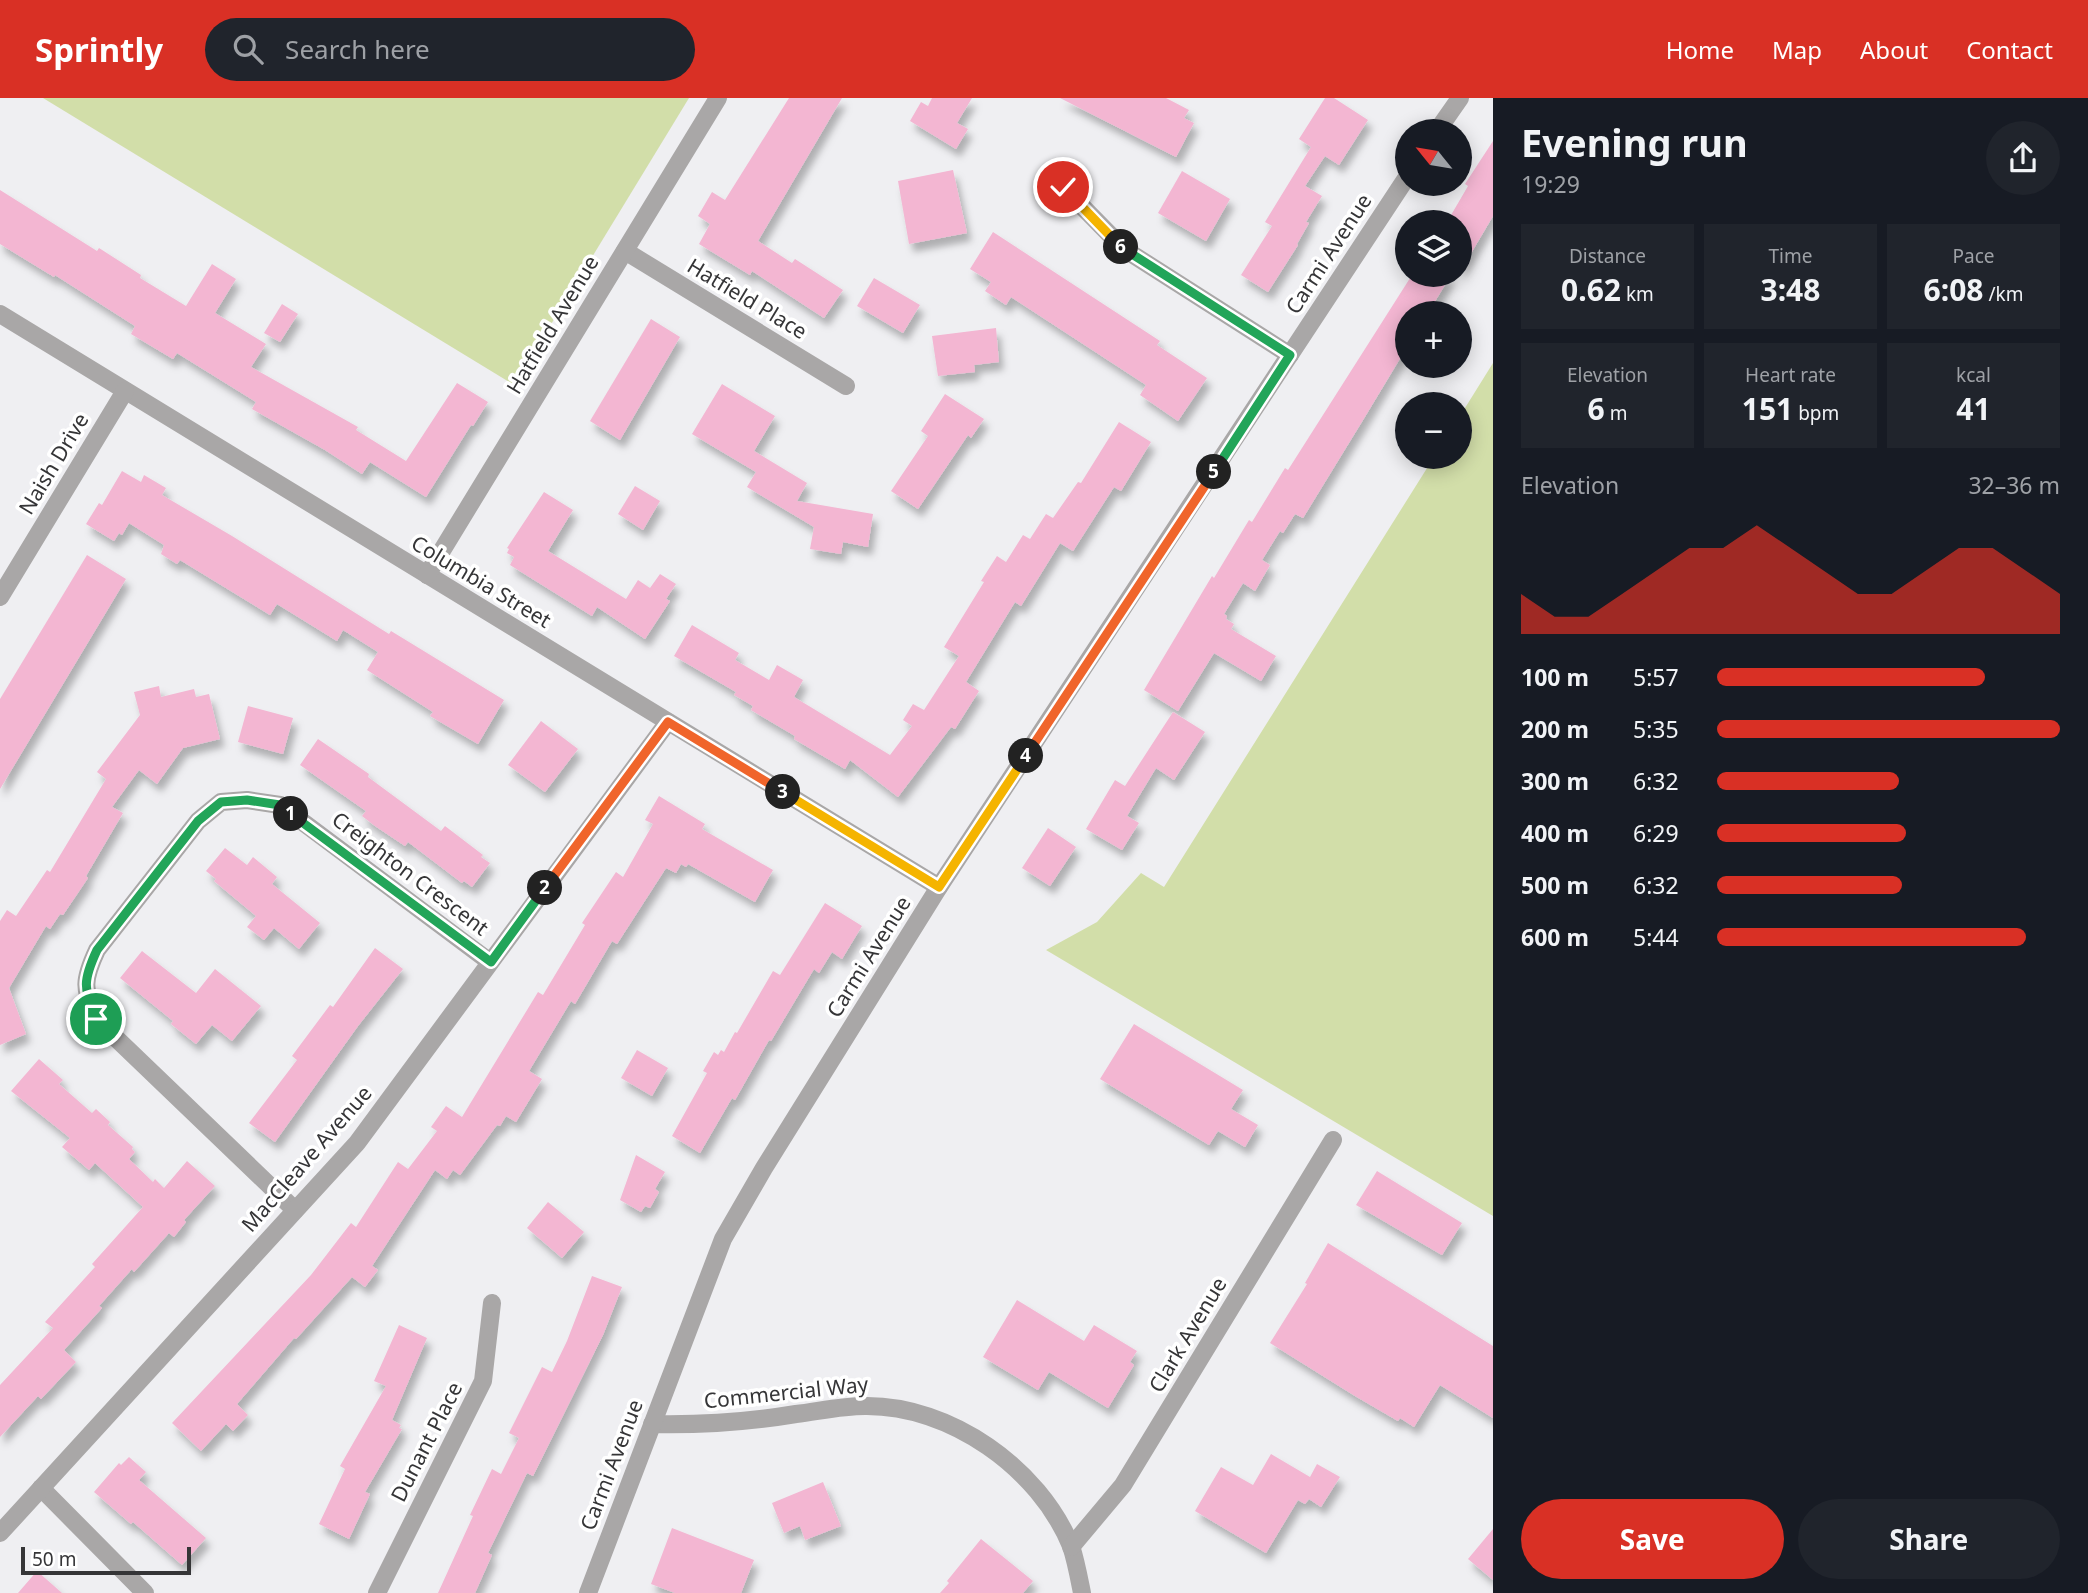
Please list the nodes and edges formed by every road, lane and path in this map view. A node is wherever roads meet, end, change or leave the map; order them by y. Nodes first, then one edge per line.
1 (718, 98) edge
2 (1460, 98) edge
3 (1445, 119) edge
4 (1063, 187) dead end
5 (1395, 195) edge
6 (625, 251) junction
7 (0, 314) edge
8 (1290, 355) junction
9 (846, 386) dead end
10 (125, 391) junction
11 (427, 575) junction
12 (0, 597) edge
13 (668, 722) junction
14 (939, 887) junction
15 (491, 962) junction
16 (1333, 1140) dead end
17 (295, 1210) junction
18 (492, 1303) dead end
19 (652, 1424) junction
20 (41, 1488) junction
21 (0, 1533) edge
22 (1071, 1547) junction
23 (145, 1593) edge
24 (377, 1593) edge
25 (588, 1593) edge
26 (1082, 1593) edge

1 - 6 street, Hatfield Avenue
2 - 3 street
4 - 8 street
5 - 8 street, Carmi Avenue
6 - 9 street, Hatfield Place
6 - 11 street, Hatfield Avenue
7 - 10 street, Columbia Street
8 - 14 street, Carmi Avenue
10 - 11 street, Columbia Street
10 - 12 street, Naish Drive
11 - 13 street, Columbia Street
13 - 14 street, Columbia Street
13 - 15 street, MacCleave Avenue
14 - 19 street, Carmi Avenue
15 - 17 street, MacCleave Avenue
15 - 17 street, Creighton Crescent
16 - 22 street, Clark Avenue
17 - 20 street, MacCleave Avenue
18 - 24 street, Dunant Place
19 - 22 street, Commercial Way
19 - 25 street, Carmi Avenue
20 - 21 street, MacCleave Avenue
20 - 23 street
22 - 26 street, Commercial Way

